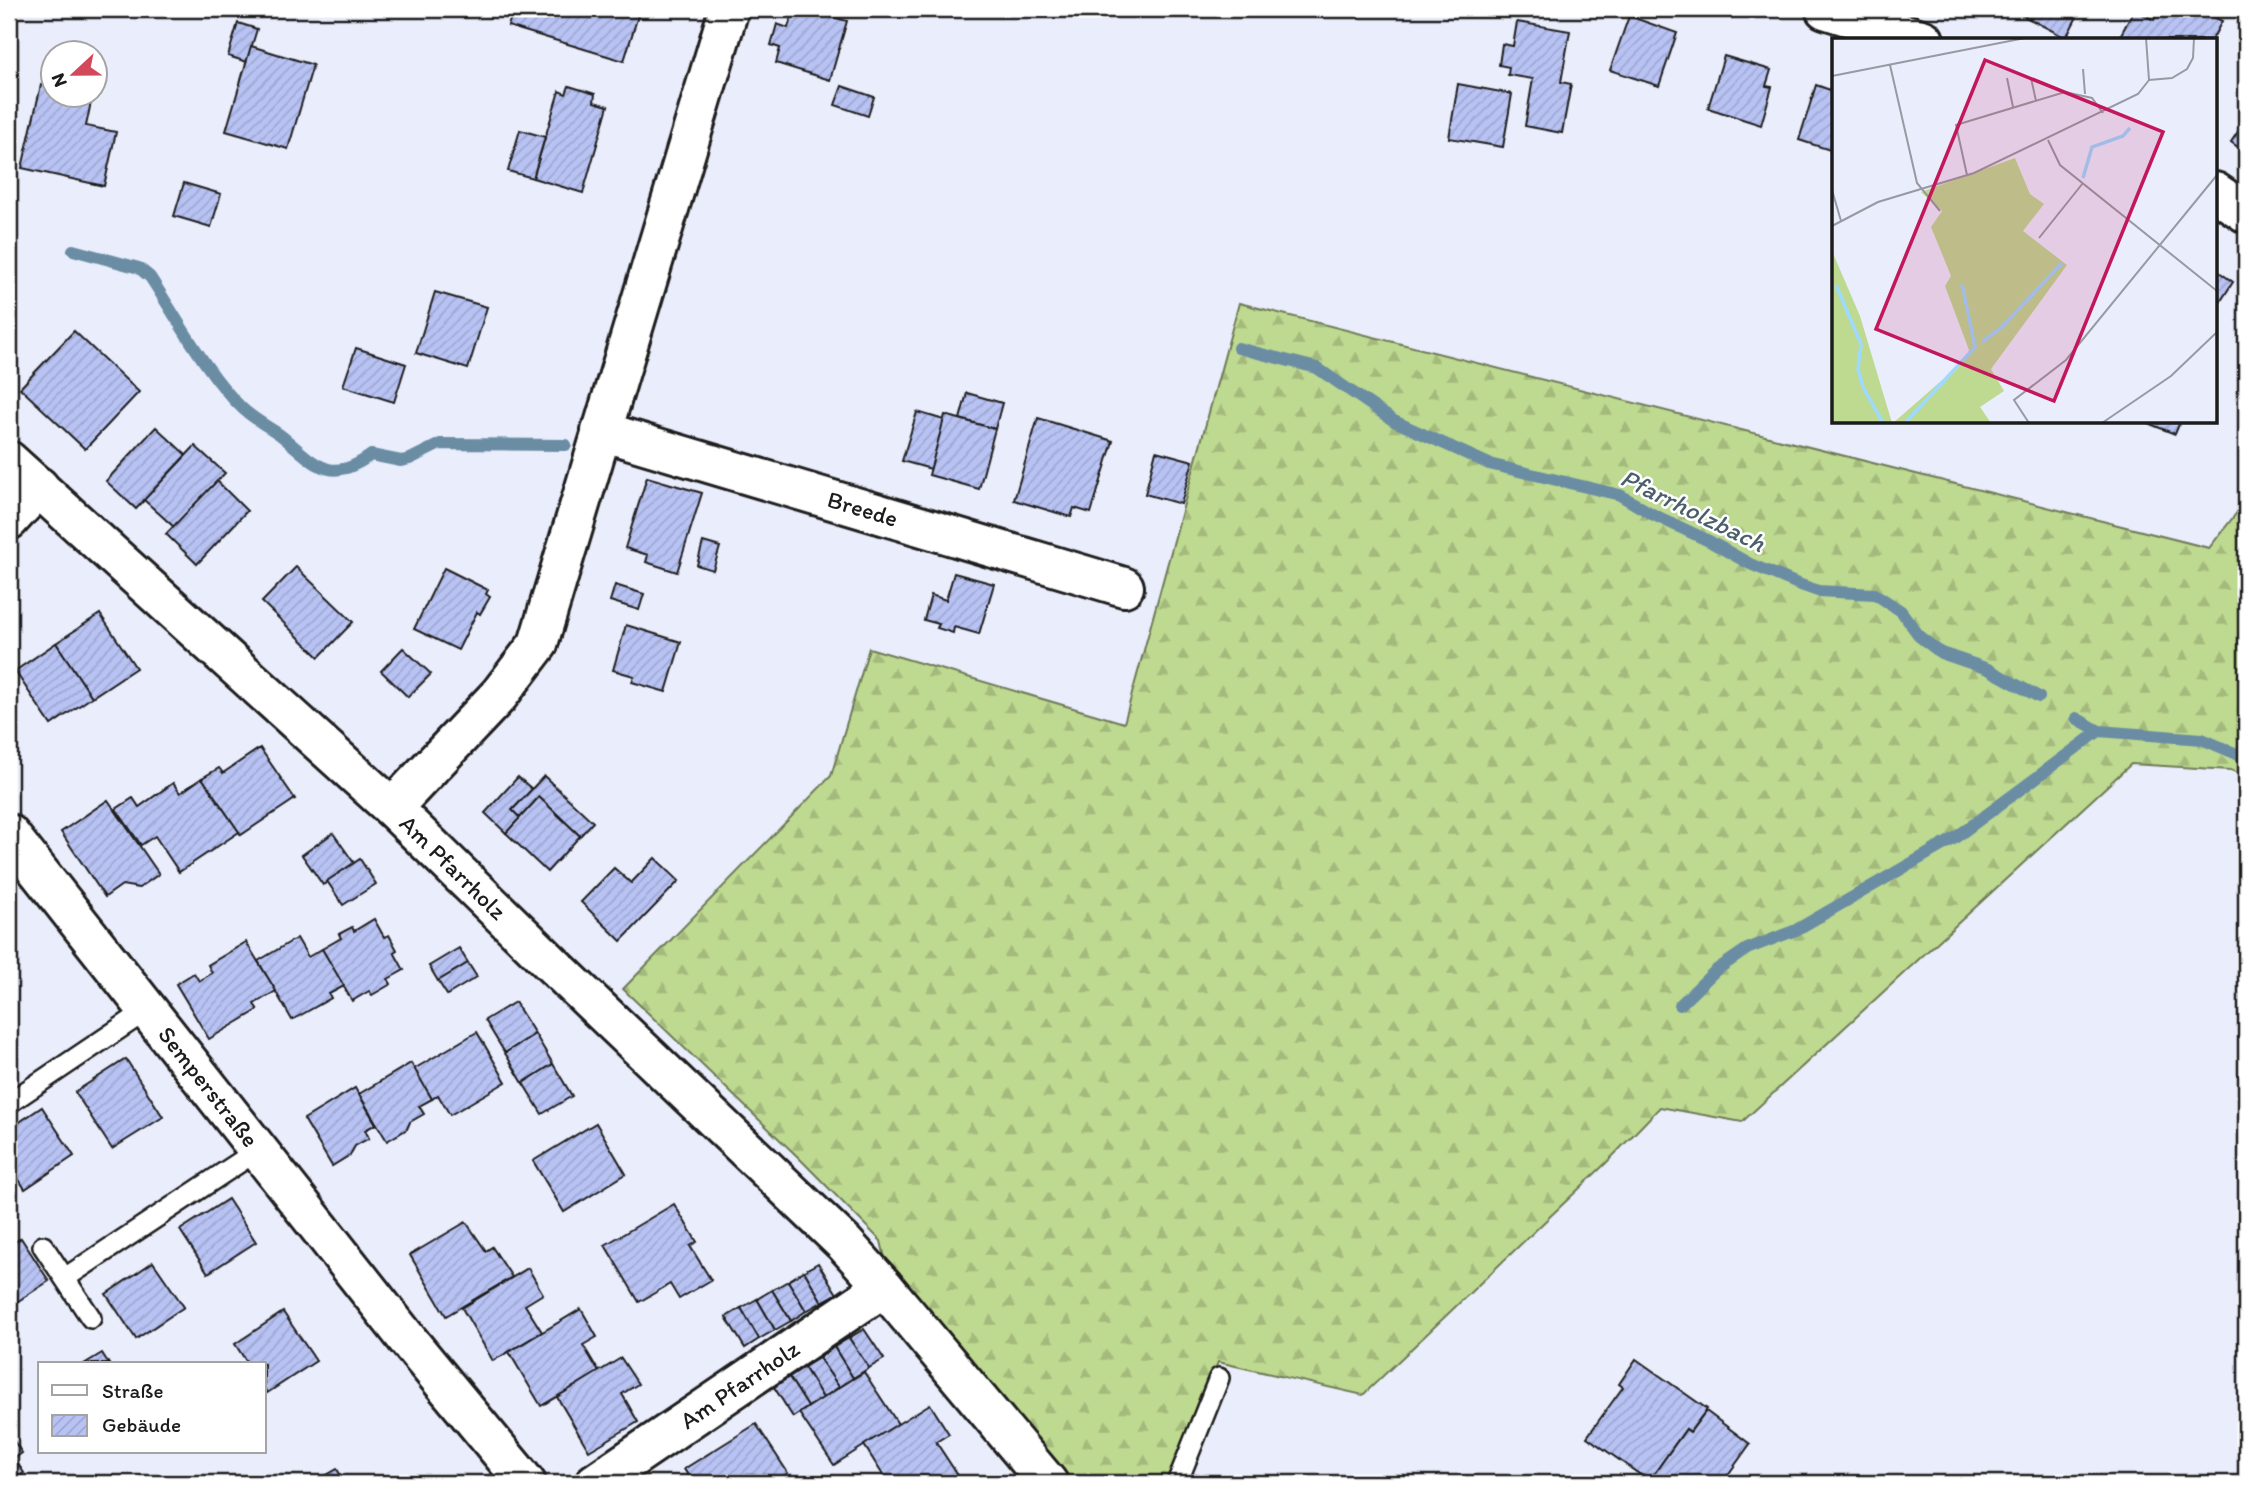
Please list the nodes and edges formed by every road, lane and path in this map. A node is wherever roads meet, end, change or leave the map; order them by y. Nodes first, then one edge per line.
1 (729, 9) edge
2 (1825, 9) edge
3 (1918, 38) edge
4 (2216, 193) edge
5 (2246, 213) edge
6 (601, 431) junction
7 (9, 461) edge
8 (39, 487) junction
9 (9, 520) edge
10 (1124, 587) dead end
11 (392, 807) junction
12 (9, 834) edge
13 (147, 1010) junction
14 (9, 1102) edge
15 (258, 1150) junction
16 (43, 1246) dead end
17 (65, 1278) junction
18 (884, 1287) junction
19 (91, 1318) dead end
20 (1219, 1378) dead end
21 (526, 1483) edge
22 (595, 1483) edge
23 (1048, 1483) edge
24 (1177, 1483) edge

1 - 6 street
2 - 3 street
4 - 5 street
6 - 10 street, Breede
6 - 11 street
7 - 8 street, Am Pfarrholz
8 - 9 street
8 - 11 street, Am Pfarrholz
11 - 18 street, Am Pfarrholz
12 - 13 street, Semperstraße
13 - 14 lane
13 - 15 street, Semperstraße
15 - 17 lane
15 - 21 street, Semperstraße
16 - 17 lane
17 - 19 lane
18 - 22 street, Am Pfarrholz
18 - 23 street, Am Pfarrholz
20 - 24 lane

